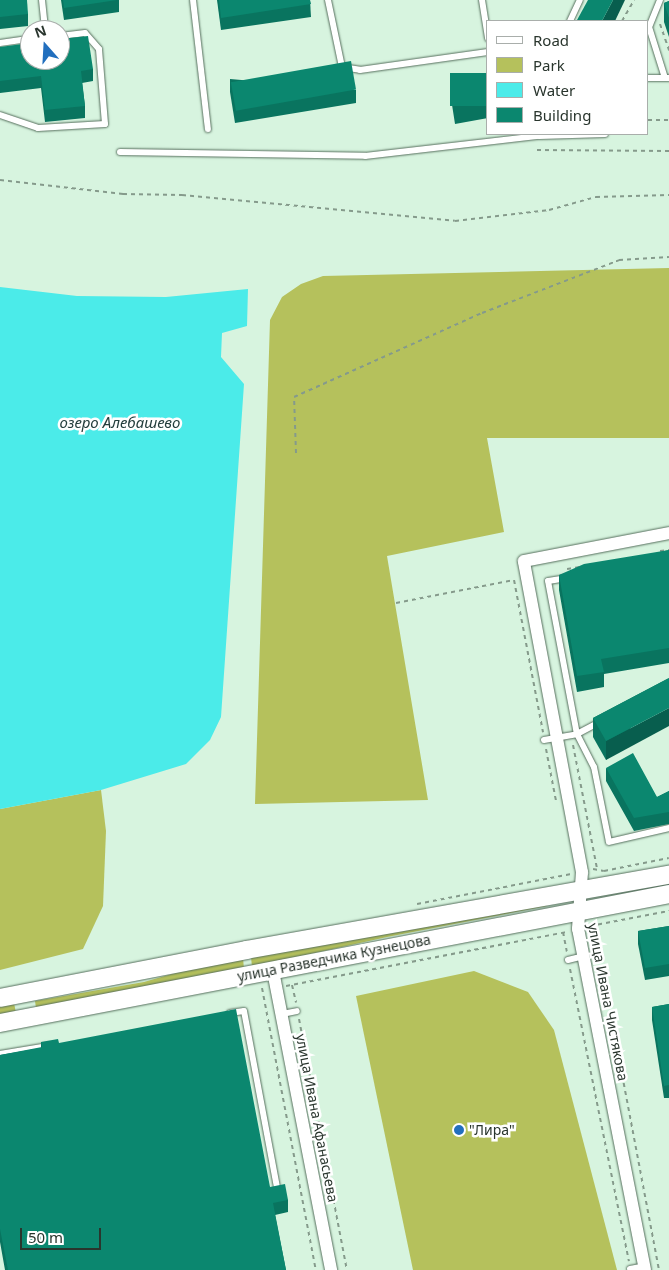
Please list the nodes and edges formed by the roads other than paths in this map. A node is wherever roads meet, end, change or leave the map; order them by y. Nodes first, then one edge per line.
1 (42, 0) edge
2 (193, 0) edge
3 (328, 0) edge
4 (482, 0) edge
5 (580, 0) edge
6 (660, 0) edge
7 (44, 20) edge
8 (570, 20) edge
9 (487, 32) edge
10 (70, 35) edge
11 (20, 40) edge
12 (0, 43) edge
13 (487, 52) edge
14 (649, 78) edge
15 (667, 78) edge
16 (0, 115) edge
17 (208, 129) dead end
18 (539, 135) edge
19 (120, 152) dead end
20 (669, 533) edge
21 (576, 576) edge
22 (610, 716) edge
23 (577, 734) junction
24 (550, 739) junction
25 (669, 828) edge
26 (669, 874) edge
27 (579, 891) junction
28 (669, 894) edge
29 (577, 911) junction
30 (584, 956) junction
31 (568, 960) road end
32 (275, 979) junction
33 (38, 991) junction
34 (0, 998) edge
35 (297, 1011) road end
36 (224, 1014) edge
37 (282, 1014) junction
38 (43, 1015) junction
39 (0, 1023) edge
40 (59, 1044) edge
41 (0, 1054) edge
42 (278, 1194) edge
43 (645, 1268) edge
44 (630, 1269) edge
45 (331, 1270) edge

1 - 7 lane
2 - 17 lane
3 - 13 lane
4 - 9 lane
5 - 8 lane
6 - 15 lane
10 - 16 lane
11 - 12 lane
14 - 15 lane
18 - 19 lane
20 - 24 street, улица Ивана Чистякова
21 - 23 lane
22 - 23 lane
23 - 24 lane
23 - 25 lane
24 - 27 street, улица Ивана Чистякова
26 - 27 main road, улица Разведчика Кузнецова
27 - 29 street, улица Ивана Чистякова
27 - 33 main road, улица Разведчика Кузнецова
28 - 29 main road, улица Разведчика Кузнецова
29 - 30 street, улица Ивана Чистякова
29 - 32 main road, улица Разведчика Кузнецова
30 - 31 lane
30 - 43 street, улица Ивана Чистякова
32 - 37 street, улица Ивана Афанасьева
32 - 38 main road, улица Разведчика Кузнецова
33 - 34 main road, улица Разведчика Кузнецова
33 - 38 main road
35 - 37 lane
36 - 42 lane
37 - 45 street, улица Ивана Афанасьева
38 - 39 main road, улица Разведчика Кузнецова
40 - 41 lane
43 - 44 lane

